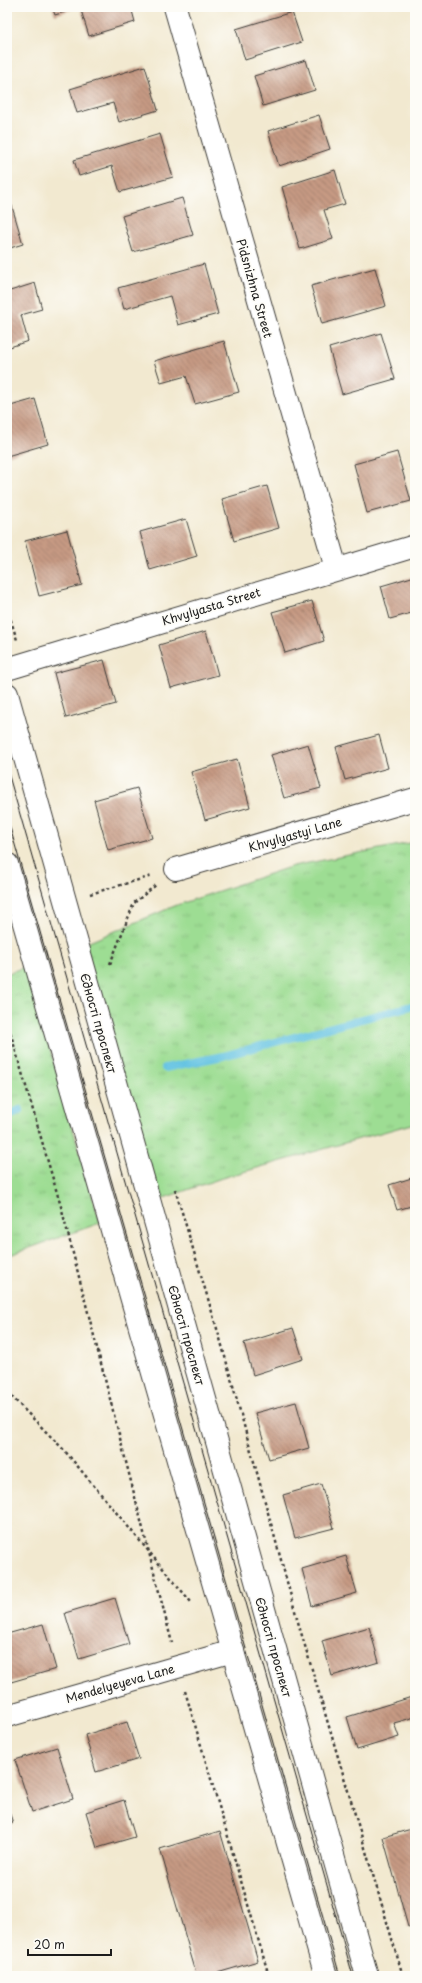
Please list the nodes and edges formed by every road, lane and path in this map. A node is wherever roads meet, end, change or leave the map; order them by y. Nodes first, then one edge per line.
1 (175, 7) edge
2 (415, 546) edge
3 (336, 568) junction
4 (7, 669) edge
5 (7, 694) edge
6 (415, 799) edge
7 (7, 864) edge
8 (176, 869) junction
9 (86, 895) dead end
10 (108, 969) dead end
11 (7, 1021) edge
12 (172, 1182) dead end
13 (7, 1392) edge
14 (192, 1602) dead end
15 (233, 1651) junction
16 (178, 1666) junction
17 (7, 1716) edge
18 (269, 1976) edge
19 (326, 1976) edge
20 (367, 1976) edge
21 (403, 1976) edge

1 - 3 main road, Pidsnizhna Street
2 - 3 main road, Khvylyasta Street
3 - 4 main road, Khvylyasta Street
5 - 20 main road, Єдності проспект
6 - 8 main road, Khvylyastyi Lane
7 - 15 main road
8 - 9 path
8 - 10 path
11 - 16 path
12 - 21 path
13 - 14 path
15 - 16 main road, Mendelyeyeva Lane
15 - 19 main road
16 - 17 main road, Mendelyeyeva Lane
16 - 18 path

